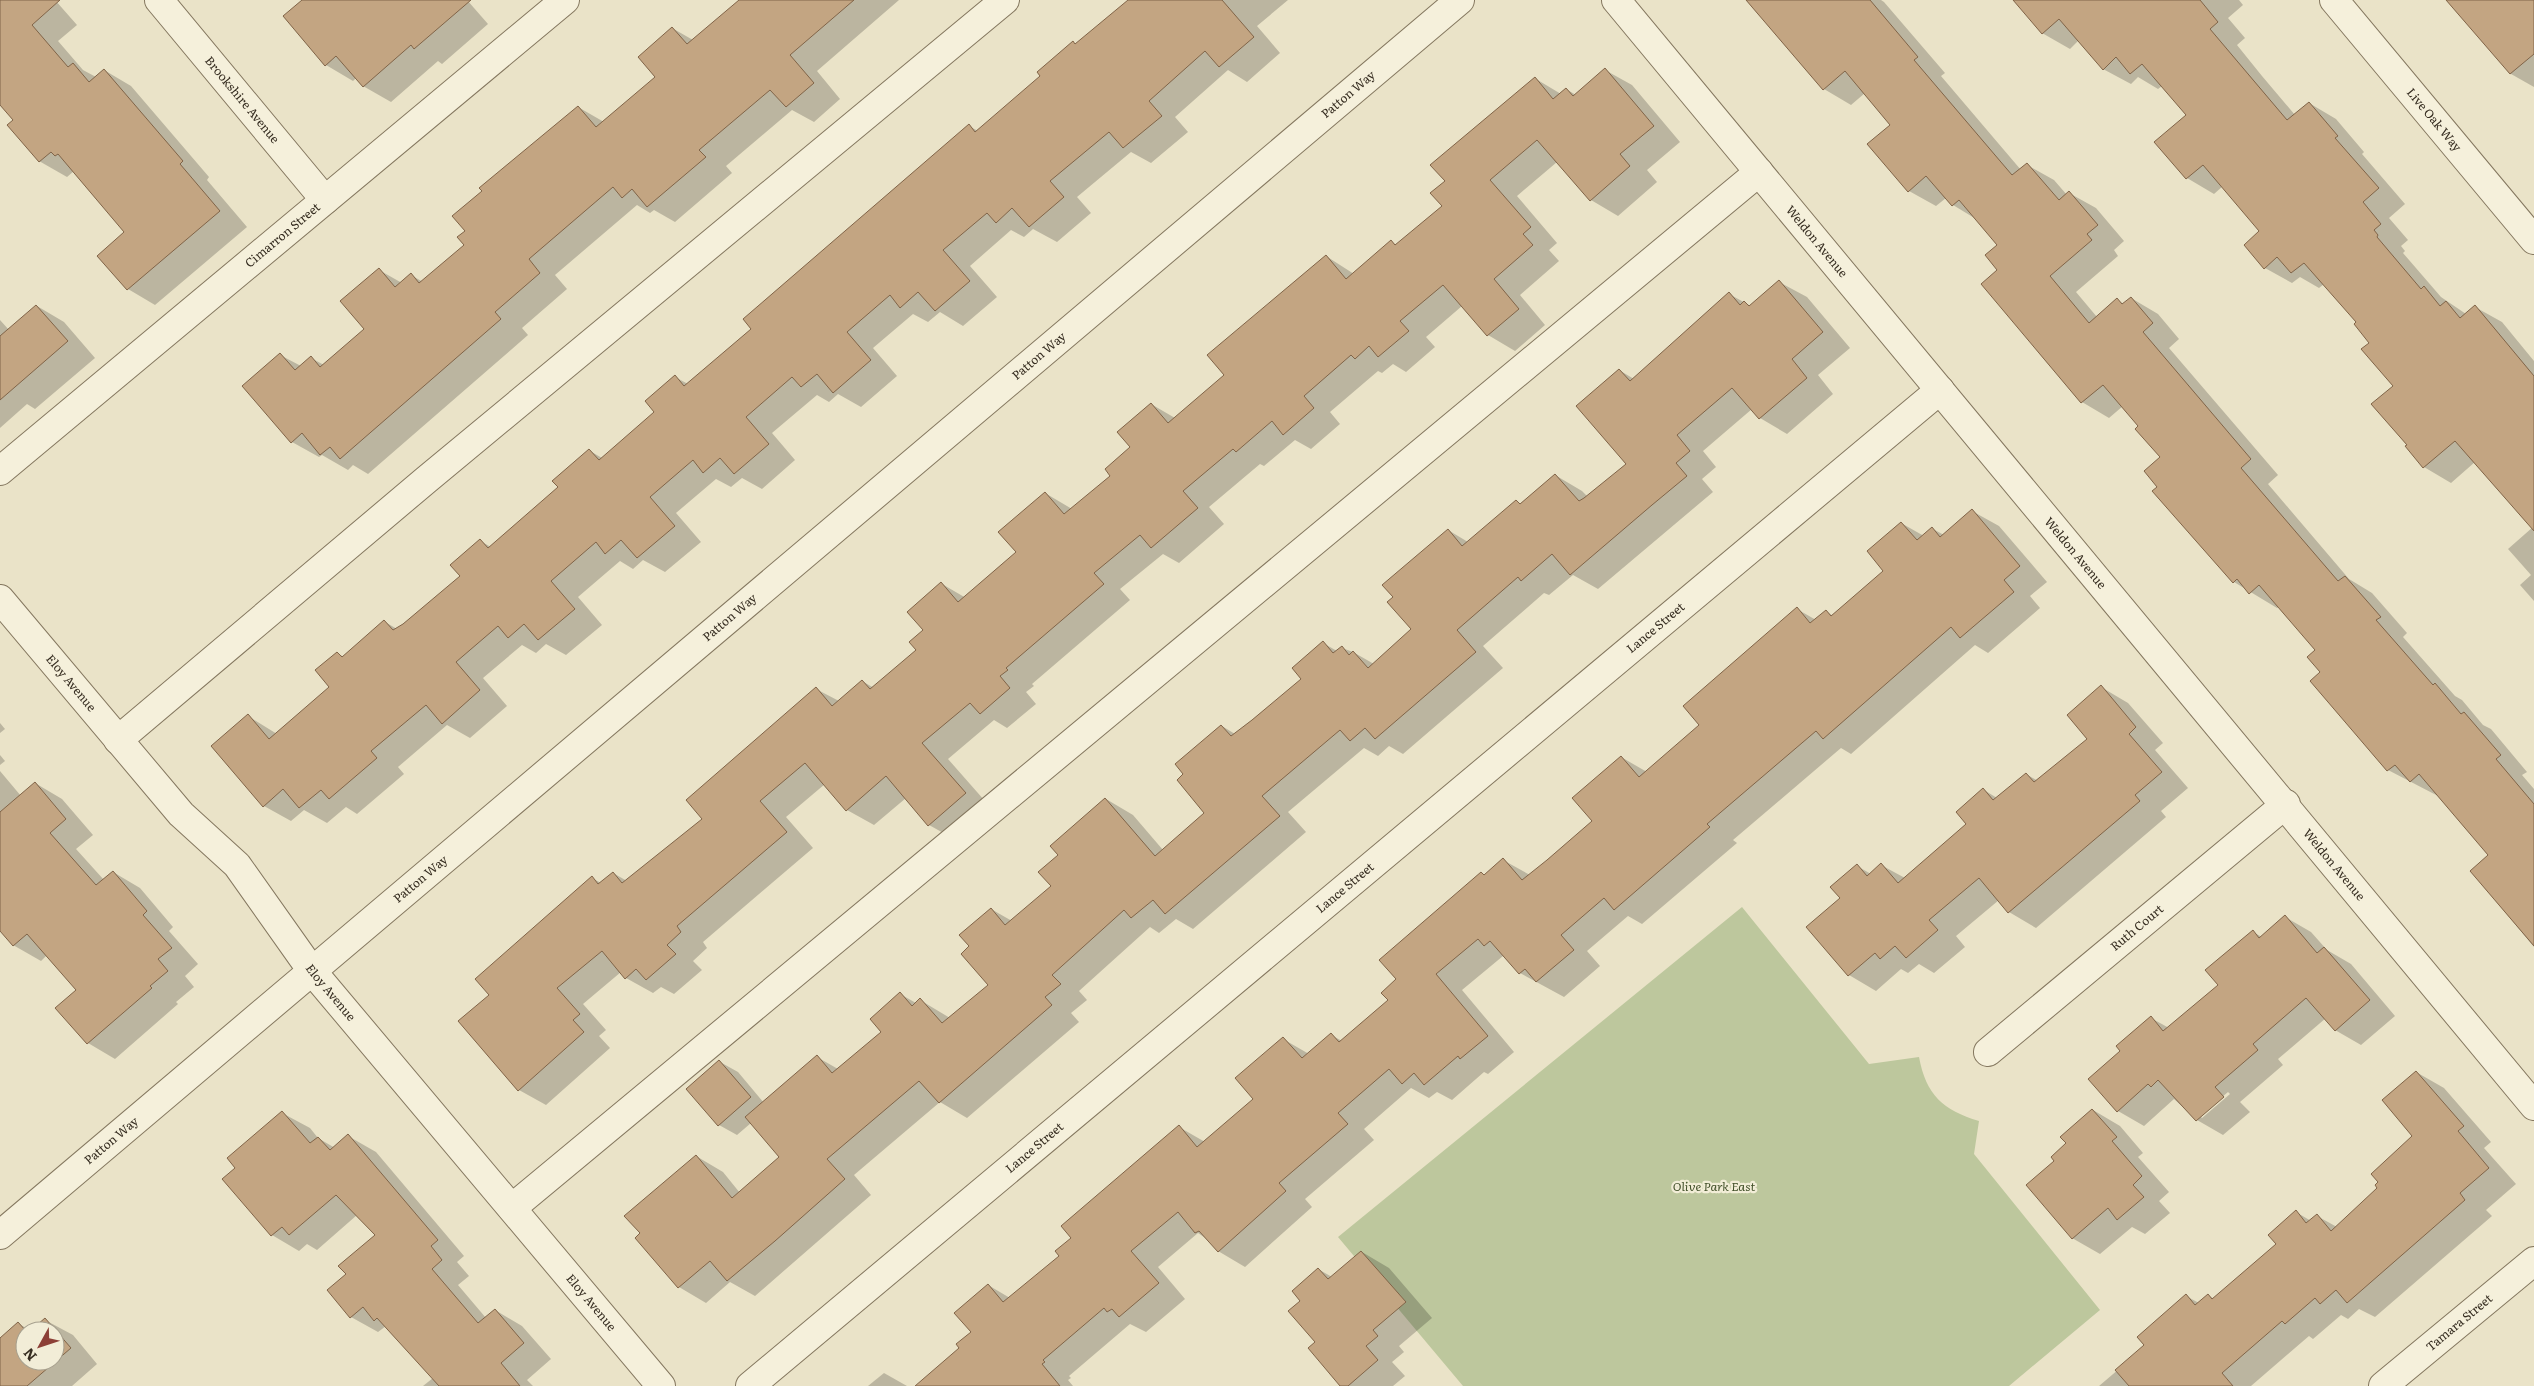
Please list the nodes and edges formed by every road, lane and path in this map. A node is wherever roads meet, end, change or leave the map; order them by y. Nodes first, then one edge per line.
1 (159, 0) edge
2 (565, 0) edge
3 (1005, 0) edge
4 (1460, 0) edge
5 (1616, 0) edge
6 (2334, 0) edge
7 (1759, 172) junction
8 (325, 200) junction
9 (2534, 240) edge
10 (1940, 390) junction
11 (0, 471) edge
12 (0, 599) edge
13 (118, 740) junction
14 (2286, 804) junction
15 (312, 971) junction
16 (1988, 1052) dead end
17 (2534, 1106) edge
18 (512, 1208) junction
19 (0, 1235) edge
20 (2534, 1261) edge
21 (661, 1386) edge
22 (750, 1386) edge
23 (2384, 1386) edge

1 - 8 street, Brookshire Avenue
2 - 8 street, Cimarron Street
3 - 13 street
4 - 15 street, Patton Way
5 - 7 street, Weldon Avenue
6 - 9 street, Live Oak Way
7 - 10 street, Weldon Avenue
7 - 18 street
8 - 11 street, Cimarron Street
10 - 14 street, Weldon Avenue
10 - 22 street, Lance Street
12 - 13 street, Eloy Avenue
13 - 15 street, Eloy Avenue
14 - 16 street, Ruth Court
14 - 17 street, Weldon Avenue
15 - 18 street, Eloy Avenue
15 - 19 street, Patton Way
18 - 21 street, Eloy Avenue
20 - 23 street, Tamara Street

